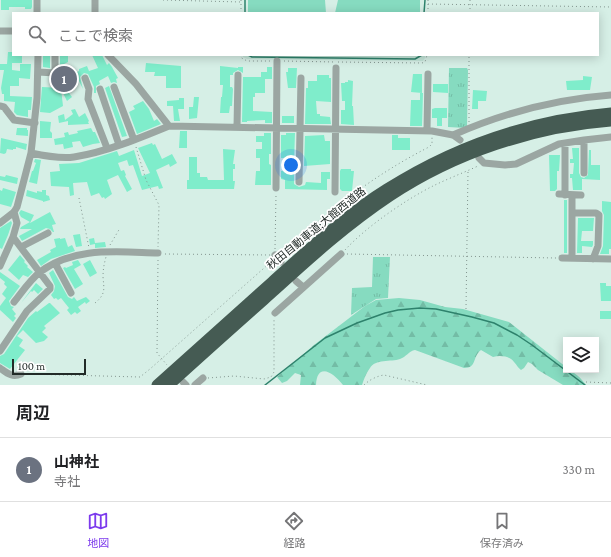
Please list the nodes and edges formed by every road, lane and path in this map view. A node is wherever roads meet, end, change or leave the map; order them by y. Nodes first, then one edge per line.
1 (37, 0) edge
2 (95, 0) edge
3 (163, 0) edge
4 (428, 0) edge
5 (470, 0) edge
6 (241, 1) edge
7 (428, 4) junction
8 (470, 5) junction
9 (611, 7) edge
10 (37, 12) edge
11 (95, 12) edge
12 (241, 12) edge
13 (428, 12) edge
14 (470, 12) edge
15 (0, 31) edge
16 (12, 31) edge
17 (38, 56) edge
18 (55, 56) edge
19 (109, 56) edge
20 (240, 56) edge
21 (427, 56) edge
22 (469, 56) edge
23 (277, 61) junction
24 (336, 68) dead end
25 (38, 72) junction
26 (428, 74) dead end
27 (238, 76) dead end
28 (85, 78) dead end
29 (301, 78) dead end
30 (114, 87) dead end
31 (100, 89) dead end
32 (611, 95) edge
33 (0, 106) edge
34 (611, 113) edge
35 (611, 121) edge
36 (35, 123) junction
37 (169, 126) junction
38 (237, 127) junction
39 (277, 128) junction
40 (300, 128) junction
41 (336, 129) junction
42 (469, 129) junction
43 (429, 131) junction
44 (453, 135) junction
45 (611, 137) edge
46 (134, 140) junction
47 (460, 140) dead end
48 (584, 140) junction
49 (565, 143) junction
50 (119, 144) junction
51 (107, 148) junction
52 (31, 154) junction
53 (482, 160) joint
54 (468, 171) junction
55 (584, 172) dead end
56 (299, 182) dead end
57 (276, 188) joint
58 (335, 192) dead end
59 (565, 195) junction
60 (581, 195) dead end
61 (79, 198) dead end
62 (14, 212) junction
63 (572, 213) junction
64 (0, 223) edge
65 (120, 228) dead end
66 (48, 233) dead end
67 (13, 237) junction
68 (22, 247) junction
69 (108, 252) junction
70 (90, 253) junction
71 (158, 254) junction
72 (341, 254) junction
73 (467, 257) junction
74 (277, 258) junction
75 (562, 258) joint
76 (572, 258) junction
77 (593, 259) junction
78 (611, 259) edge
79 (55, 263) junction
80 (0, 266) edge
81 (39, 272) junction
82 (296, 281) dead end
83 (302, 287) junction
84 (72, 292) dead end
85 (14, 302) dead end
86 (96, 303) dead end
87 (466, 309) dead end
88 (274, 313) joint
89 (0, 351) edge
90 (162, 358) junction
91 (168, 366) dead end
92 (0, 368) edge
93 (21, 374) joint
94 (203, 378) joint
95 (586, 382) dead end
96 (611, 383) edge
97 (157, 385) edge
98 (169, 385) edge
99 (195, 385) edge
100 (364, 385) edge
101 (427, 385) edge

1 - 10 street
2 - 11 street
3 - 6 path
4 - 7 path
5 - 8 path
6 - 12 path
7 - 8 path
7 - 13 path
8 - 9 path
8 - 14 path
15 - 16 street
17 - 25 street
18 - 25 street
19 - 37 street
20 - 23 path
21 - 23 path
22 - 42 path
23 - 39 street
24 - 41 street
25 - 36 street
26 - 43 street
27 - 38 street
28 - 51 street
29 - 40 street
30 - 46 street
31 - 50 street
32 - 42 street
33 - 36 street
34 - 97 highway, 秋田自動車道;大館西道路
35 - 98 highway, 秋田自動車道;大館西道路
36 - 52 street
37 - 38 street
37 - 46 street
38 - 39 street
39 - 40 street
39 - 57 street
40 - 41 street
40 - 56 street
41 - 43 street
41 - 58 street
42 - 44 street
43 - 44 street
43 - 74 path
44 - 47 street
45 - 48 street
46 - 50 street
46 - 71 path
48 - 49 street
48 - 55 street
49 - 53 street
49 - 59 street
50 - 51 street
51 - 52 street
52 - 62 street
53 - 54 path
54 - 72 path
54 - 73 path
57 - 74 path
59 - 60 street
59 - 63 street
61 - 70 path
62 - 64 street
62 - 67 street
63 - 76 street
63 - 77 street
65 - 69 path
66 - 68 street
67 - 68 street
67 - 80 street
68 - 81 street
69 - 70 street
69 - 71 street
69 - 86 path
70 - 79 street
71 - 74 path
71 - 90 path
72 - 73 path
72 - 83 street
73 - 75 path
73 - 87 path
74 - 90 path
75 - 76 street
76 - 77 street
77 - 78 street
79 - 81 street
79 - 84 street
81 - 85 street
81 - 89 street
82 - 83 street
83 - 88 street
88 - 94 path
90 - 91 path
90 - 93 path
92 - 93 street
94 - 99 street
95 - 96 path
100 - 101 path

